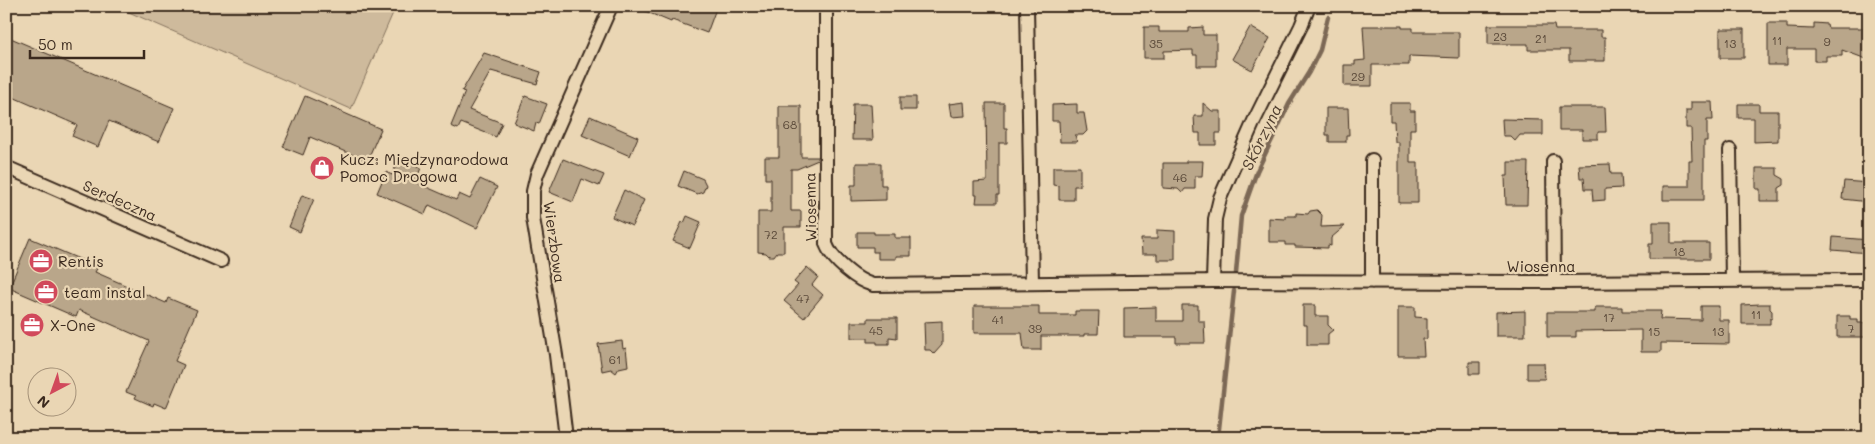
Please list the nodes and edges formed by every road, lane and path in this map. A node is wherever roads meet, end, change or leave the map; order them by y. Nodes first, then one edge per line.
1 (611, 6) edge
2 (826, 6) edge
3 (1022, 6) edge
4 (1028, 6) edge
5 (1309, 6) edge
6 (1730, 150) dead end
7 (1372, 160) dead end
8 (1553, 161) dead end
9 (6, 167) edge
10 (221, 262) dead end
11 (1732, 280) junction
12 (1869, 280) edge
13 (1213, 281) junction
14 (1372, 282) junction
15 (1554, 282) junction
16 (1032, 283) junction
17 (566, 438) edge

1 - 17 street, Wierzbowa
2 - 16 street, Wiosenna
3 - 4 street
4 - 16 street
5 - 13 street
6 - 11 street
7 - 14 street
8 - 15 street
9 - 10 street, Serdeczna
11 - 12 street, Wiosenna
11 - 15 street, Wiosenna
13 - 14 street, Wiosenna
13 - 16 street, Wiosenna
14 - 15 street, Wiosenna

